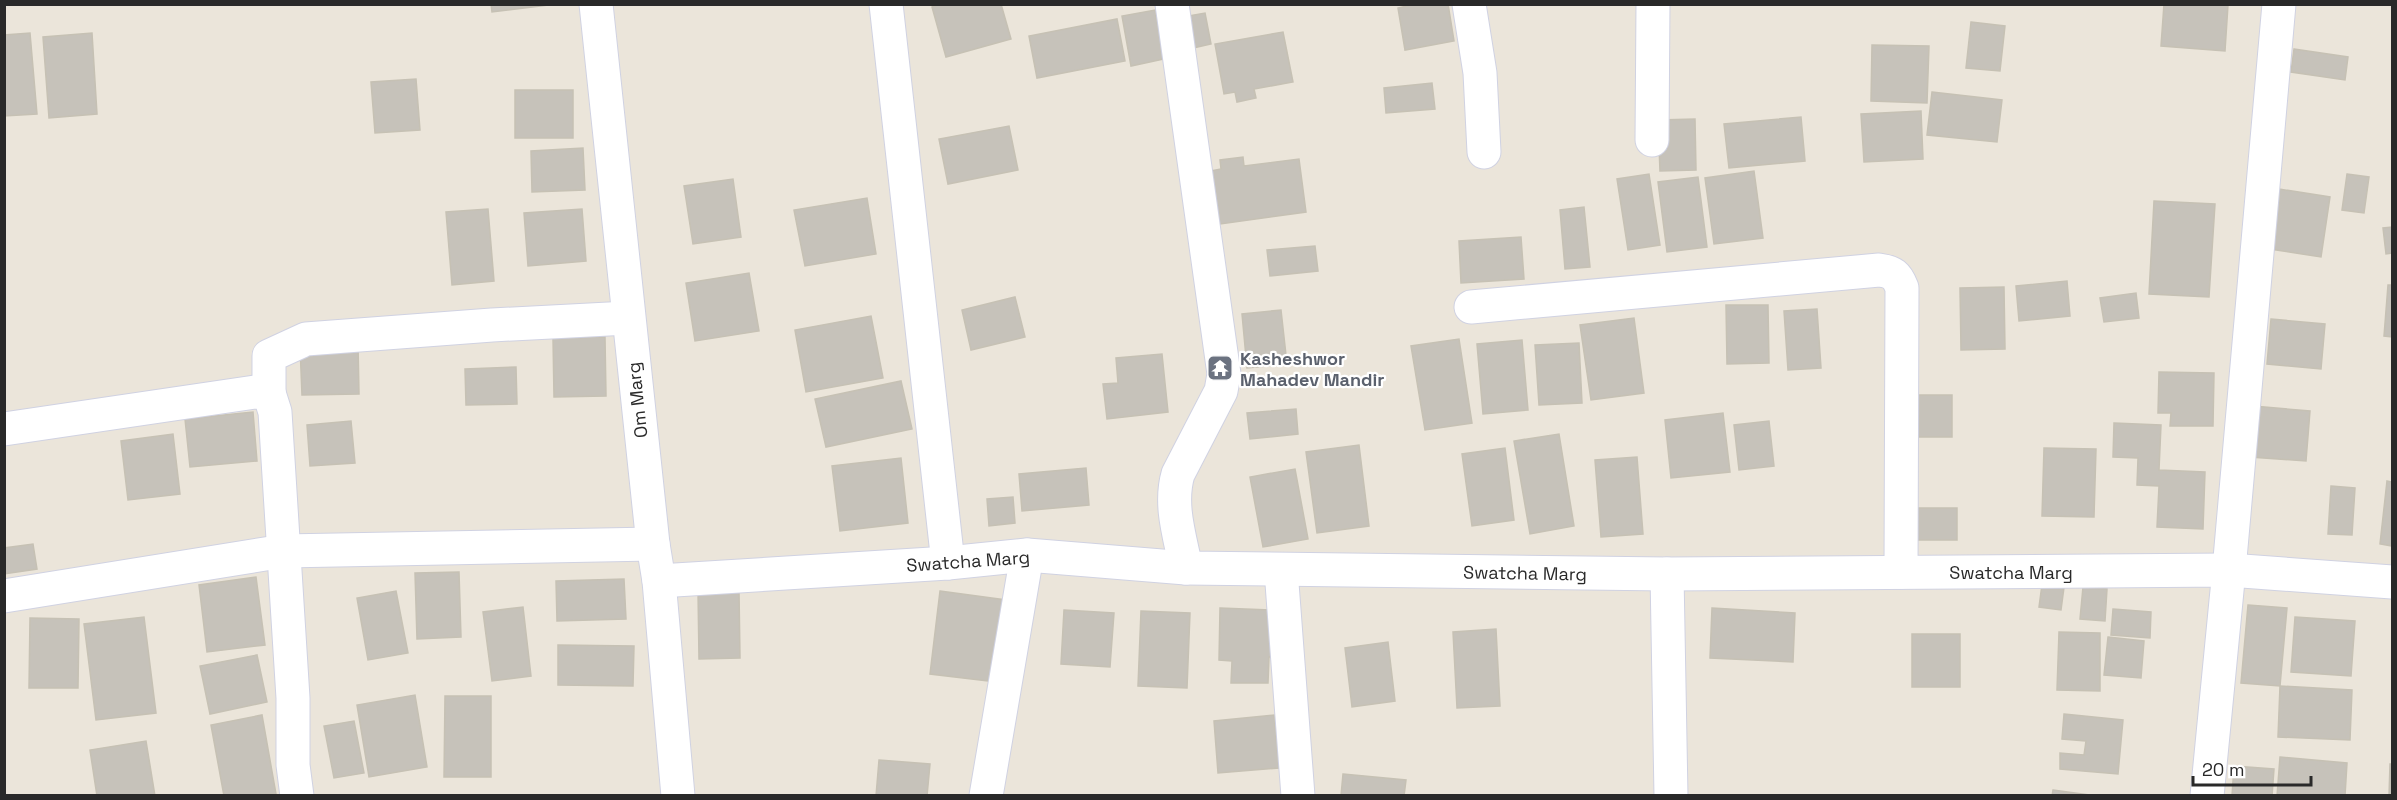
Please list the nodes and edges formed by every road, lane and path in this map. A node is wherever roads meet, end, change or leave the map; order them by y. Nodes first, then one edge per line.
1 (596, 4) edge
2 (885, 4) edge
3 (1172, 4) edge
4 (1469, 4) edge
5 (1653, 4) edge
6 (2279, 4) edge
7 (1652, 140) dead end
8 (1484, 152) dead end
9 (1471, 307) dead end
10 (628, 318) junction
11 (269, 393) junction
12 (4, 429) edge
13 (653, 544) junction
14 (284, 551) junction
15 (1027, 555) junction
16 (948, 563) junction
17 (1186, 568) junction
18 (1281, 570) junction
19 (2229, 570) junction
20 (1901, 572) junction
21 (1667, 574) junction
22 (659, 581) junction
23 (2392, 582) edge
24 (4, 596) edge
25 (297, 795) edge
26 (678, 795) edge
27 (986, 795) edge
28 (1298, 795) edge
29 (1671, 795) edge
30 (2207, 795) edge

1 - 10 street, Om Marg
2 - 16 street
3 - 17 street
4 - 8 street
5 - 7 street
6 - 19 street
9 - 20 street
10 - 11 street
10 - 13 street, Om Marg
11 - 12 street
11 - 14 street
13 - 14 street
13 - 22 street, Om Marg
14 - 24 street
14 - 25 street
15 - 16 street, Swatcha Marg
15 - 17 street, Swatcha Marg
15 - 27 street
16 - 22 street, Swatcha Marg
17 - 18 street, Swatcha Marg
18 - 21 street, Swatcha Marg
18 - 28 street
19 - 20 street, Swatcha Marg
19 - 23 street, Swatcha Marg
19 - 30 street
20 - 21 street, Swatcha Marg
21 - 29 street
22 - 26 street, Om Marg

